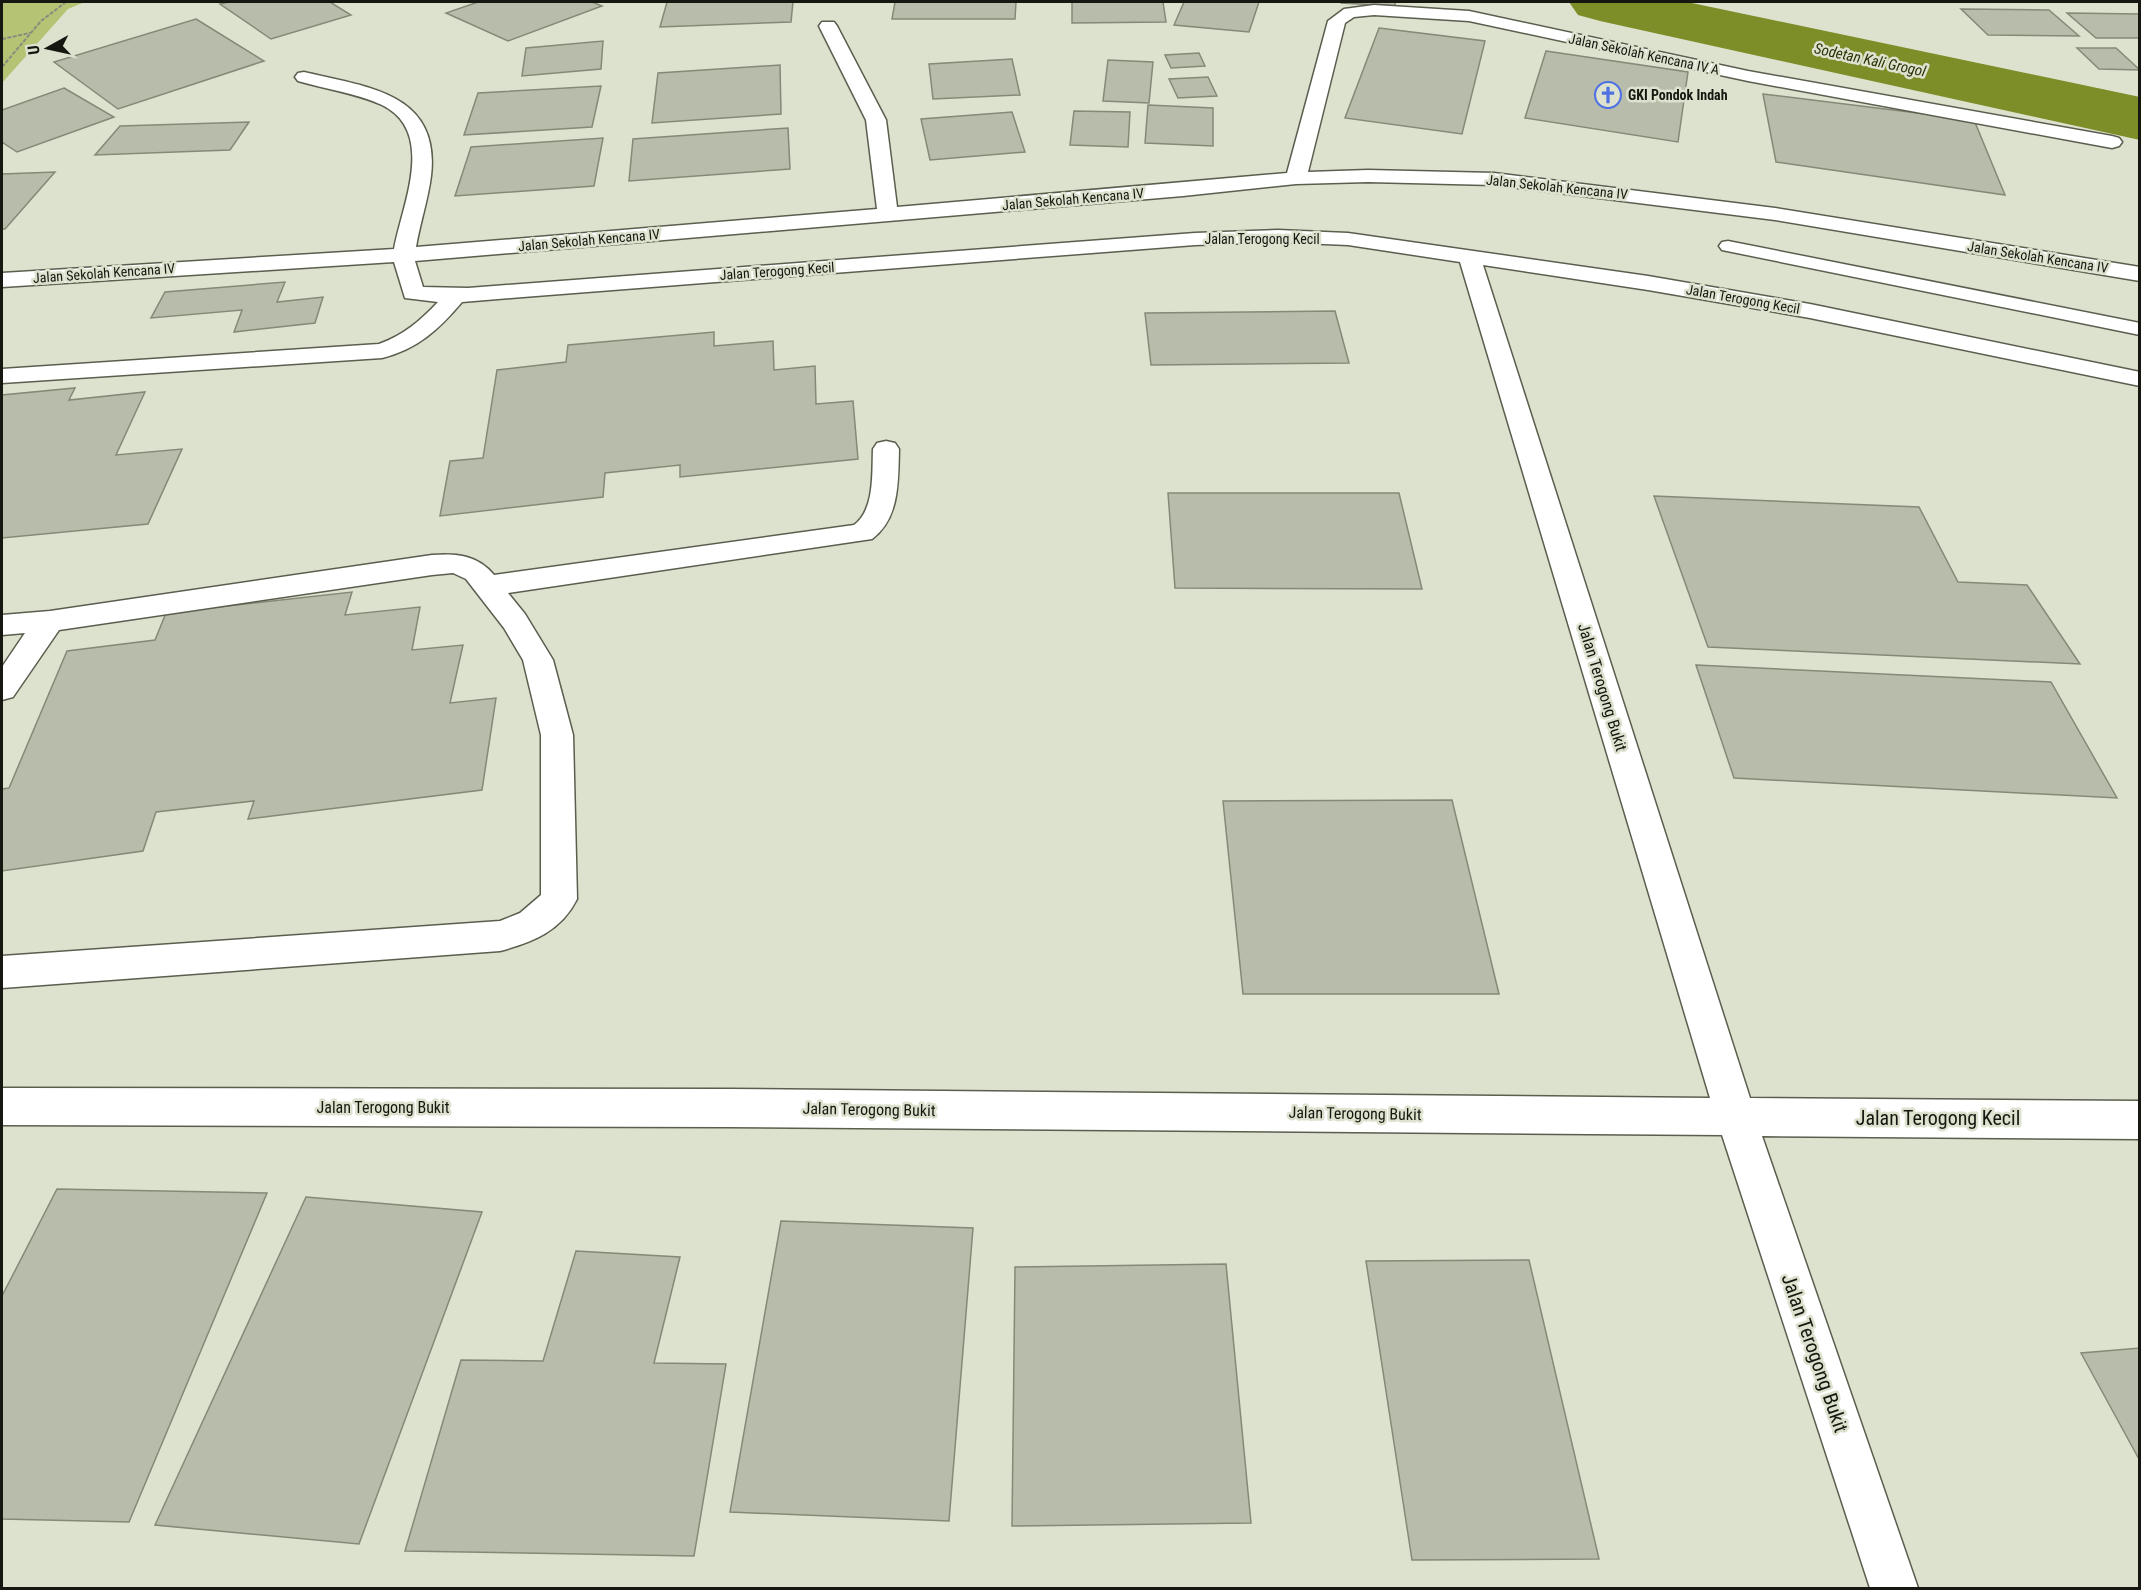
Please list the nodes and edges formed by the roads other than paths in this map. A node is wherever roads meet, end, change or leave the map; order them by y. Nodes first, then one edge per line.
1 (828, 26) dead end
2 (304, 77) dead end
3 (2112, 142) dead end
4 (1296, 178) junction
5 (888, 215) junction
6 (1189, 215) junction
7 (1728, 246) dead end
8 (403, 255) junction
9 (1470, 258) junction
10 (2139, 274) edge
11 (2, 280) edge
12 (455, 296) junction
13 (2139, 330) edge
14 (2, 376) edge
15 (2139, 379) edge
16 (886, 449) dead end
17 (486, 586) junction
18 (50, 621) junction
19 (2, 625) edge
20 (2, 689) edge
21 (2, 972) edge
22 (2, 1107) edge
23 (1736, 1117) junction
24 (2139, 1120) edge
25 (1894, 1588) edge

1 - 5 street
2 - 8 street
3 - 4 street, Jalan Sekolah Kencana IV A
4 - 6 street, Jalan Sekolah Kencana IV
4 - 10 street, Jalan Sekolah Kencana IV
5 - 6 street, Jalan Sekolah Kencana IV
5 - 8 street, Jalan Sekolah Kencana IV
6 - 9 street, Jalan Terogong Kecil
6 - 12 street, Jalan Terogong Kecil
7 - 13 lane
8 - 11 street, Jalan Sekolah Kencana IV
8 - 12 street, Jalan Terogong Kecil
9 - 15 street, Jalan Terogong Kecil
9 - 23 street, Jalan Terogong Bukit
12 - 14 street
16 - 17 street
17 - 18 street
17 - 21 street
18 - 19 street
18 - 20 street
22 - 23 street, Jalan Terogong Bukit
23 - 24 street, Jalan Terogong Kecil
23 - 25 street, Jalan Terogong Bukit

